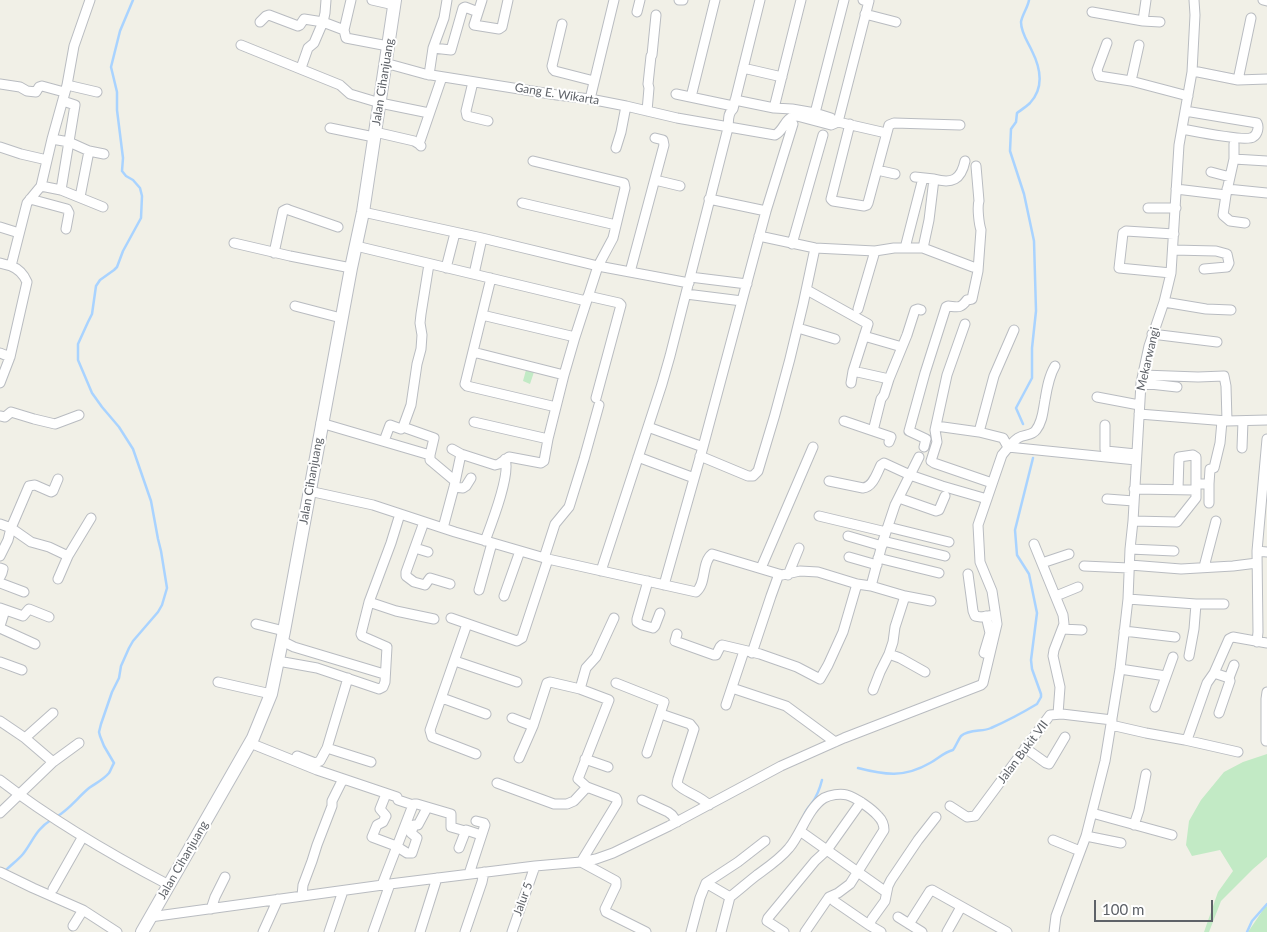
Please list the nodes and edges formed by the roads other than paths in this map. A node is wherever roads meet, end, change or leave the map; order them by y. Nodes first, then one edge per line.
1 (90, 0) edge
2 (326, 0) edge
3 (351, 0) edge
4 (372, 0) edge
5 (447, 0) edge
6 (482, 0) edge
7 (508, 0) edge
8 (614, 0) edge
9 (640, 0) edge
10 (715, 0) edge
11 (760, 0) edge
12 (801, 0) edge
13 (844, 0) edge
14 (863, 0) edge
15 (1146, 0) edge
16 (1194, 0) edge
17 (1263, 0) edge
18 (1267, 1) edge
19 (395, 3) edge
20 (478, 12) junction
21 (637, 12) dead end
22 (1092, 12) dead end
23 (866, 14) junction
24 (656, 15) dead end
25 (1251, 18) dead end
26 (1143, 21) junction
27 (260, 22) dead end
28 (323, 22) junction
29 (896, 22) dead end
30 (1160, 22) dead end
31 (562, 24) dead end
32 (344, 30) junction
33 (1106, 43) dead end
34 (241, 45) dead end
35 (1139, 45) dead end
36 (388, 46) junction
37 (434, 48) junction
38 (385, 63) junction
39 (301, 68) junction
40 (743, 68) junction
41 (1192, 72) junction
42 (429, 74) junction
43 (442, 76) junction
44 (782, 78) junction
45 (1267, 79) edge
46 (1238, 80) junction
47 (594, 81) junction
48 (1131, 81) junction
49 (473, 82) junction
50 (0, 84) edge
51 (97, 92) dead end
52 (64, 93) junction
53 (676, 94) dead end
54 (1188, 96) junction
55 (692, 97) junction
56 (590, 99) junction
57 (380, 103) junction
58 (734, 105) junction
59 (626, 106) junction
60 (774, 108) junction
61 (647, 111) junction
62 (1185, 112) junction
63 (430, 113) junction
64 (815, 113) junction
65 (834, 120) junction
66 (488, 121) dead end
67 (793, 124) dead end
68 (850, 124) junction
69 (960, 125) dead end
70 (729, 127) junction
71 (330, 128) dead end
72 (1182, 129) junction
73 (886, 133) junction
74 (374, 134) junction
75 (823, 135) dead end
76 (655, 138) dead end
77 (52, 139) junction
78 (69, 142) junction
79 (1234, 144) dead end
80 (0, 147) edge
81 (616, 148) dead end
82 (89, 151) junction
83 (104, 154) dead end
84 (1234, 158) junction
85 (47, 160) junction
86 (533, 161) dead end
87 (965, 161) dead end
88 (1267, 162) edge
89 (976, 166) dead end
90 (877, 170) junction
91 (1211, 172) dead end
92 (895, 174) dead end
93 (1230, 176) junction
94 (934, 179) junction
95 (655, 180) junction
96 (41, 186) junction
97 (680, 186) dead end
98 (1176, 189) junction
99 (61, 190) junction
100 (1226, 192) junction
101 (1267, 193) edge
102 (80, 197) junction
103 (30, 199) junction
104 (710, 199) junction
105 (522, 203) dead end
106 (103, 207) dead end
107 (1148, 208) dead end
108 (1176, 208) junction
109 (766, 211) junction
110 (363, 212) junction
111 (1245, 223) dead end
112 (616, 225) junction
113 (0, 227) edge
114 (338, 227) dead end
115 (66, 229) dead end
116 (19, 232) junction
117 (455, 233) junction
118 (1174, 234) junction
119 (759, 236) junction
120 (482, 238) junction
121 (234, 243) dead end
122 (792, 244) junction
123 (356, 246) junction
124 (814, 248) junction
125 (905, 248) junction
126 (923, 248) junction
127 (1174, 250) junction
128 (875, 251) junction
129 (274, 253) junction
130 (0, 264) edge
131 (429, 264) junction
132 (11, 266) junction
133 (598, 266) junction
134 (973, 267) dead end
135 (350, 268) junction
136 (446, 268) junction
137 (1204, 269) dead end
138 (630, 272) junction
139 (1171, 273) junction
140 (474, 274) junction
141 (491, 278) junction
142 (690, 280) junction
143 (747, 284) junction
144 (807, 290) junction
145 (686, 294) junction
146 (587, 298) junction
147 (742, 300) junction
148 (1164, 302) junction
149 (295, 306) dead end
150 (858, 310) dead end
151 (921, 310) dead end
152 (1231, 310) dead end
153 (482, 315) junction
154 (341, 318) junction
155 (965, 324) dead end
156 (798, 328) junction
157 (1014, 330) dead end
158 (1152, 334) junction
159 (864, 336) junction
160 (575, 337) junction
161 (835, 340) dead end
162 (1217, 342) dead end
163 (902, 347) junction
164 (473, 352) junction
165 (0, 353) edge
166 (10, 357) junction
167 (1055, 366) dead end
168 (853, 370) junction
169 (564, 375) junction
170 (889, 379) junction
171 (1142, 379) junction
172 (0, 383) edge
173 (851, 383) dead end
174 (1177, 387) dead end
175 (1097, 398) dead end
176 (556, 407) junction
177 (1139, 409) junction
178 (79, 415) dead end
179 (0, 416) edge
180 (1267, 420) edge
181 (844, 421) dead end
182 (1224, 421) junction
183 (1243, 421) junction
184 (474, 422) dead end
185 (322, 423) junction
186 (1105, 425) dead end
187 (936, 426) junction
188 (403, 427) junction
189 (648, 428) junction
190 (873, 431) junction
191 (979, 432) junction
192 (548, 439) junction
193 (1267, 439) edge
194 (384, 441) junction
195 (889, 442) dead end
196 (813, 447) dead end
197 (924, 447) dead end
198 (1008, 447) junction
199 (1242, 448) dead end
200 (452, 449) dead end
201 (702, 452) junction
202 (461, 454) junction
203 (430, 455) junction
204 (638, 457) junction
205 (920, 457) dead end
206 (1136, 457) junction
207 (505, 459) junction
208 (910, 475) junction
209 (471, 478) dead end
210 (694, 478) junction
211 (58, 480) dead end
212 (829, 480) dead end
213 (992, 483) junction
214 (455, 484) junction
215 (1209, 484) junction
216 (1196, 487) junction
217 (1134, 489) junction
218 (1178, 489) junction
219 (309, 490) junction
220 (945, 496) dead end
221 (899, 498) junction
222 (987, 499) junction
223 (1107, 499) dead end
224 (1134, 501) junction
225 (1209, 503) dead end
226 (400, 514) junction
227 (819, 516) dead end
228 (91, 518) dead end
229 (1133, 521) junction
230 (1216, 521) dead end
231 (424, 522) junction
232 (0, 524) edge
233 (11, 528) junction
234 (444, 528) junction
235 (887, 530) junction
236 (848, 536) dead end
237 (489, 542) junction
238 (949, 542) dead end
239 (882, 543) junction
240 (1034, 544) dead end
241 (415, 548) junction
242 (800, 548) dead end
243 (1130, 549) junction
244 (520, 551) junction
245 (1174, 551) dead end
246 (1257, 551) junction
247 (428, 552) dead end
248 (1267, 552) edge
249 (1070, 554) dead end
250 (0, 556) edge
251 (68, 556) junction
252 (945, 556) dead end
253 (849, 557) dead end
254 (546, 559) junction
255 (878, 562) junction
256 (1042, 563) junction
257 (1256, 563) junction
258 (1084, 566) dead end
259 (1129, 567) junction
260 (1204, 567) junction
261 (0, 568) edge
262 (761, 568) junction
263 (601, 571) junction
264 (939, 574) dead end
265 (968, 574) dead end
266 (784, 575) junction
267 (0, 577) edge
268 (58, 579) dead end
269 (648, 581) junction
270 (1262, 582) edge
271 (0, 583) edge
272 (450, 584) dead end
273 (857, 584) junction
274 (664, 585) junction
275 (870, 586) junction
276 (1078, 587) dead end
277 (479, 590) dead end
278 (24, 592) dead end
279 (504, 596) dead end
280 (905, 596) junction
281 (1056, 596) junction
282 (1128, 599) junction
283 (930, 601) dead end
284 (369, 602) junction
285 (1196, 604) junction
286 (1224, 604) dead end
287 (3, 609) edge
288 (660, 613) dead end
289 (990, 615) junction
290 (49, 617) dead end
291 (451, 618) dead end
292 (614, 618) dead end
293 (434, 619) dead end
294 (256, 624) dead end
295 (467, 624) junction
296 (0, 626) edge
297 (1062, 629) junction
298 (1082, 630) dead end
299 (1124, 631) junction
300 (677, 634) dead end
301 (283, 636) junction
302 (1175, 636) dead end
303 (1257, 642) junction
304 (1267, 643) edge
305 (35, 644) dead end
306 (748, 652) junction
307 (984, 653) dead end
308 (889, 654) junction
309 (1188, 656) dead end
310 (1173, 658) dead end
311 (278, 661) junction
312 (455, 661) junction
313 (0, 662) edge
314 (1234, 665) dead end
315 (1120, 669) junction
316 (22, 670) dead end
317 (925, 672) dead end
318 (1214, 673) junction
319 (384, 674) junction
320 (1166, 676) junction
321 (348, 678) junction
322 (1229, 678) junction
323 (218, 682) dead end
324 (517, 682) dead end
325 (616, 683) dead end
326 (732, 688) junction
327 (580, 689) junction
328 (873, 690) dead end
329 (1267, 692) edge
330 (271, 694) junction
331 (442, 698) junction
332 (726, 705) dead end
333 (1155, 707) dead end
334 (53, 713) dead end
335 (1219, 713) dead end
336 (486, 714) dead end
337 (661, 714) junction
338 (1058, 714) junction
339 (512, 718) dead end
340 (0, 721) edge
341 (1112, 723) junction
342 (533, 726) junction
343 (1065, 737) dead end
344 (25, 738) junction
345 (251, 740) junction
346 (1185, 740) junction
347 (1266, 741) edge
348 (835, 742) junction
349 (79, 743) dead end
350 (327, 748) junction
351 (1026, 748) junction
352 (1238, 752) dead end
353 (647, 753) dead end
354 (476, 754) dead end
355 (519, 758) dead end
356 (585, 759) junction
357 (53, 762) junction
358 (371, 762) dead end
359 (608, 767) dead end
360 (1146, 774) dead end
361 (343, 779) junction
362 (0, 780) edge
363 (498, 783) dead end
364 (587, 787) junction
365 (19, 794) junction
366 (386, 794) junction
367 (642, 800) dead end
368 (861, 802) junction
369 (708, 805) junction
370 (413, 806) junction
371 (950, 806) dead end
372 (427, 808) junction
373 (0, 813) edge
374 (1092, 813) junction
375 (936, 817) dead end
376 (476, 821) dead end
377 (676, 822) junction
378 (1134, 824) junction
379 (800, 831) junction
380 (465, 832) junction
381 (481, 835) junction
382 (1172, 835) dead end
383 (1086, 836) junction
384 (82, 838) junction
385 (1054, 840) dead end
386 (765, 841) dead end
387 (1120, 843) dead end
388 (396, 846) junction
389 (459, 848) dead end
390 (827, 850) junction
391 (1080, 851) junction
392 (581, 862) junction
393 (535, 866) junction
394 (858, 871) junction
395 (0, 872) edge
396 (484, 872) junction
397 (469, 874) junction
398 (225, 877) dead end
399 (437, 878) junction
400 (706, 883) junction
401 (386, 884) junction
402 (169, 885) junction
403 (53, 889) dead end
404 (342, 891) junction
405 (886, 892) junction
406 (727, 895) junction
407 (302, 896) junction
408 (278, 899) junction
409 (834, 901) dead end
410 (961, 907) junction
411 (211, 909) junction
412 (83, 910) junction
413 (150, 917) junction
414 (898, 917) dead end
415 (909, 924) junction
416 (73, 926) dead end
417 (871, 926) junction
418 (117, 932) edge
419 (142, 932) edge
420 (263, 932) edge
421 (329, 932) edge
422 (373, 932) edge
423 (420, 932) edge
424 (465, 932) edge
425 (512, 932) edge
426 (646, 932) edge
427 (691, 932) edge
428 (721, 932) edge
429 (784, 932) edge
430 (805, 932) edge
431 (881, 932) edge
432 (922, 932) edge
433 (947, 932) edge
434 (1007, 932) edge
435 (1054, 932) edge

1 - 52 street
2 - 28 street
3 - 32 street
4 - 19 street
5 - 37 street
6 - 20 street
7 - 20 street
8 - 47 street
9 - 21 street
10 - 55 street
11 - 40 street
12 - 44 street
13 - 64 street
14 - 23 street
15 - 26 street
16 - 41 street, Mekarwangi
17 - 18 street
19 - 36 main road, Jalan Cihanjuang
20 - 37 street
22 - 26 street
23 - 29 street
23 - 65 street
24 - 61 street
25 - 46 street
26 - 30 street
27 - 28 street
28 - 32 street
28 - 39 street
31 - 47 street
32 - 36 street
33 - 48 street
34 - 39 street
35 - 48 street
36 - 38 main road, Jalan Cihanjuang
37 - 42 street
38 - 42 street, Gang E. Wikarta
38 - 57 main road, Jalan Cihanjuang
39 - 57 street
40 - 44 street
40 - 58 street
41 - 46 street
41 - 54 street, Mekarwangi
42 - 43 street, Gang E. Wikarta
43 - 49 street, Gang E. Wikarta
43 - 63 street
44 - 60 street
45 - 46 street
47 - 56 street
48 - 54 street
49 - 56 street, Gang E. Wikarta
49 - 66 street
50 - 52 street
51 - 52 street
52 - 77 street
52 - 78 street
53 - 55 street
54 - 62 street, Mekarwangi
55 - 58 street
56 - 59 street, Gang E. Wikarta
57 - 63 street
57 - 74 main road, Jalan Cihanjuang
58 - 60 street
58 - 70 street
59 - 61 street, Gang E. Wikarta
59 - 81 street
60 - 64 street
61 - 70 street, Gang E. Wikarta
62 - 72 street, Mekarwangi
62 - 72 street
63 - 74 street
64 - 65 street
65 - 68 street
65 - 70 street, Gang E. Wikarta
67 - 109 street
68 - 73 street
68 - 90 street
69 - 73 street
70 - 104 street
71 - 74 street
72 - 98 street, Mekarwangi
73 - 90 street
74 - 110 main road, Jalan Cihanjuang
75 - 122 street
76 - 95 street
77 - 78 street
77 - 85 street
78 - 82 street
78 - 99 street
79 - 84 street
80 - 85 street
82 - 83 street
82 - 102 street
84 - 88 street
84 - 93 street
85 - 96 street
86 - 112 street
87 - 94 street
89 - 197 street
90 - 92 street
91 - 93 street
93 - 100 street
94 - 125 street
94 - 126 street
95 - 97 street
95 - 138 street
96 - 99 street
96 - 103 street
98 - 100 street
98 - 108 street, Mekarwangi
99 - 102 street
100 - 101 street
100 - 111 street
102 - 106 street
103 - 115 street
103 - 116 street
104 - 109 street
104 - 142 street
105 - 112 street
107 - 108 street
108 - 118 street, Mekarwangi
109 - 119 street
110 - 117 street
110 - 123 main road, Jalan Cihanjuang
112 - 133 street
113 - 116 street
114 - 129 street
116 - 132 street
117 - 120 street
117 - 136 street
118 - 127 street, Mekarwangi
118 - 139 street
119 - 122 street
119 - 143 street
120 - 133 street
120 - 140 street
121 - 129 street
122 - 124 street
123 - 131 street
123 - 135 main road, Jalan Cihanjuang
124 - 128 street
124 - 144 street
125 - 126 street
125 - 128 street
126 - 134 street
127 - 137 street
127 - 139 street, Mekarwangi
128 - 150 street
129 - 135 street
130 - 132 street
131 - 136 street
131 - 188 street
132 - 166 street
133 - 138 street
133 - 146 street
135 - 154 main road, Jalan Cihanjuang
136 - 140 street
138 - 142 street
139 - 148 street, Mekarwangi
140 - 141 street
141 - 146 street
141 - 153 street
142 - 143 street
142 - 145 street
143 - 147 street
144 - 156 street
144 - 159 street
145 - 147 street
145 - 189 street
146 - 160 street
146 - 254 street
147 - 201 street
148 - 152 street
148 - 158 street, Mekarwangi
149 - 154 street
151 - 163 street
153 - 160 street
153 - 164 street
154 - 185 main road, Jalan Cihanjuang
155 - 187 street
156 - 161 street
156 - 201 street
157 - 191 street
158 - 162 street
158 - 171 street, Mekarwangi
159 - 163 street
159 - 168 street
160 - 169 street
163 - 170 street
164 - 169 street
164 - 176 street
165 - 166 street
166 - 172 street
167 - 198 street
168 - 170 street
168 - 173 street
169 - 176 street
170 - 190 street
171 - 174 street
171 - 177 street, Mekarwangi
171 - 182 street
175 - 177 street
176 - 192 street
177 - 182 street
177 - 206 street, Mekarwangi
178 - 179 street
180 - 183 street
181 - 190 street
182 - 183 street
182 - 215 street
183 - 199 street
184 - 192 street
185 - 194 street
185 - 219 main road, Jalan Cihanjuang
186 - 206 street
187 - 191 street
187 - 213 street
188 - 194 street
188 - 203 street
189 - 201 street
189 - 204 street
190 - 195 street
191 - 198 street
192 - 207 street
193 - 246 street
194 - 203 street
196 - 262 street
198 - 206 street
198 - 213 street
200 - 202 street
201 - 210 street
202 - 207 street
202 - 214 street
203 - 214 street
204 - 210 street
204 - 263 street
205 - 208 street
206 - 217 street, Mekarwangi
207 - 237 street
208 - 212 street
208 - 221 street
208 - 222 street
209 - 214 street
210 - 274 street
211 - 233 street
213 - 222 street
214 - 234 street
215 - 216 street
215 - 225 street
216 - 218 street
216 - 218 street
216 - 229 street
217 - 218 street
217 - 224 street, Mekarwangi
219 - 226 street
219 - 301 main road, Jalan Cihanjuang
220 - 221 street
221 - 235 street
222 - 289 street
223 - 224 street
224 - 229 street, Mekarwangi
226 - 231 street
226 - 284 street
227 - 235 street
228 - 251 street
229 - 243 street, Mekarwangi
230 - 260 street
231 - 234 street
231 - 241 street
232 - 233 street
233 - 250 street
233 - 251 street
234 - 237 street
235 - 238 street
235 - 239 street
236 - 239 street
237 - 244 street
237 - 277 street
239 - 252 street
239 - 255 street
240 - 256 street
241 - 247 street
241 - 272 street
242 - 266 street
243 - 245 street
243 - 259 street, Mekarwangi
244 - 254 street
244 - 279 street
246 - 248 street
246 - 257 street
249 - 256 street
251 - 268 street
253 - 255 street
254 - 263 street
254 - 295 street
255 - 264 street
255 - 275 street
256 - 281 street
257 - 260 street
257 - 270 street
258 - 259 street
259 - 260 street
259 - 282 street, Mekarwangi
261 - 267 street
262 - 266 street
262 - 274 street
263 - 269 street
265 - 289 street
266 - 273 street
266 - 306 street
269 - 274 street
269 - 288 street
270 - 303 street
271 - 278 street
273 - 275 street
273 - 306 street
275 - 280 street
276 - 281 street
280 - 283 street
280 - 308 street
281 - 297 street
282 - 285 street
282 - 299 street, Mekarwangi
284 - 293 street
284 - 319 street
285 - 286 street
285 - 309 street
287 - 290 street
287 - 296 street
289 - 307 street
289 - 348 street
291 - 295 street
292 - 327 street
294 - 301 street
295 - 312 street
296 - 305 street
297 - 298 street
297 - 338 street
299 - 302 street
299 - 315 street, Mekarwangi
300 - 306 street
301 - 311 main road, Jalan Cihanjuang
301 - 319 street
303 - 304 street
303 - 318 street
306 - 326 street
308 - 317 street
308 - 328 street
310 - 320 street
311 - 321 street
311 - 330 main road, Jalan Cihanjuang
312 - 324 street
312 - 331 street
313 - 316 street
314 - 322 street
315 - 320 street
315 - 341 street, Mekarwangi
318 - 322 street
318 - 346 street
319 - 321 street
320 - 333 street
321 - 350 street
322 - 335 street
323 - 330 street
325 - 337 street
326 - 332 street
326 - 348 street
327 - 342 street
327 - 356 street
329 - 347 street
330 - 345 main road, Jalan Cihanjuang
331 - 336 street
331 - 354 street
334 - 344 street
337 - 353 street
337 - 369 street
338 - 341 street, Jalan Bukit VII
338 - 351 street, Jalan Bukit VII
339 - 342 street
340 - 344 street
341 - 346 street, Jalan Bukit VII
341 - 374 street, Mekarwangi
342 - 355 street
343 - 351 street
344 - 357 street
345 - 350 street
345 - 361 street
345 - 402 main road, Jalan Cihanjuang
346 - 352 street, Jalan Bukit VII
348 - 369 street
349 - 357 street
350 - 358 street
351 - 371 street, Jalan Bukit VII
356 - 359 street
356 - 364 street
357 - 365 street
360 - 378 street
361 - 366 street
361 - 407 street
362 - 365 street
363 - 364 street
364 - 392 street
365 - 373 street
365 - 384 street
366 - 370 street
366 - 388 street
367 - 377 street
368 - 379 street
368 - 390 street
368 - 394 street
369 - 377 street
370 - 372 street
370 - 388 street
372 - 380 street
372 - 388 street
374 - 378 street
374 - 383 street, Mekarwangi
375 - 405 street
376 - 381 street
377 - 392 street
378 - 382 street
379 - 390 street
379 - 406 street
380 - 381 street
380 - 389 street
381 - 397 street
383 - 387 street
383 - 391 street, Mekarwangi
384 - 402 street
384 - 403 street
385 - 391 street
386 - 400 street
388 - 401 street
390 - 394 street
390 - 429 street
391 - 435 street, Mekarwangi
392 - 393 street
392 - 426 street
393 - 396 street
393 - 425 street, Jalur 5
394 - 405 street
394 - 430 street
395 - 412 street
396 - 397 street
396 - 424 street
397 - 399 street
398 - 411 street
399 - 401 street
399 - 423 street
400 - 406 street
400 - 427 street
401 - 404 street
401 - 422 street
402 - 413 main road, Jalan Cihanjuang
404 - 407 street
404 - 421 street
405 - 417 street
406 - 428 street
407 - 408 street
408 - 411 street
408 - 420 street
409 - 417 street
410 - 415 street
410 - 433 street
410 - 434 street
411 - 413 street
412 - 416 street
412 - 418 street
413 - 419 main road, Jalan Cihanjuang
414 - 415 street
415 - 432 street
417 - 431 street

